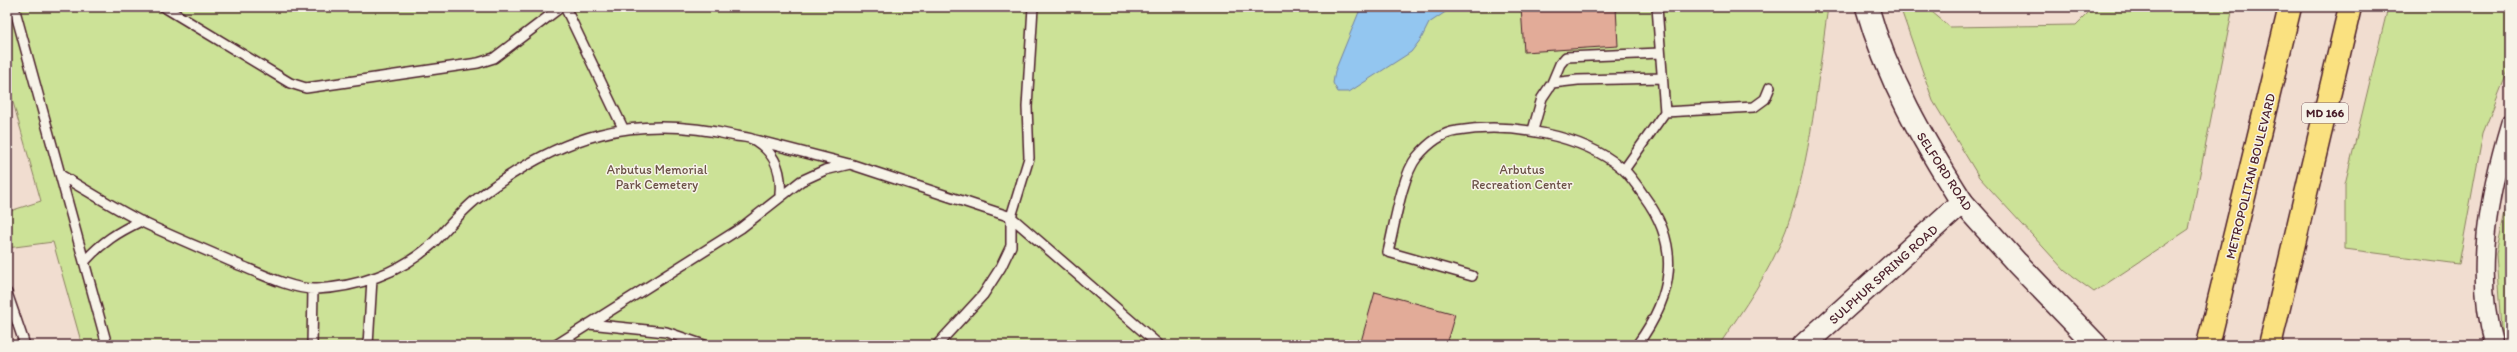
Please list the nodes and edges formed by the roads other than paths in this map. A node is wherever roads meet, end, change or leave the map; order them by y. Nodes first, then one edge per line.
1 (14, 7) edge
2 (164, 7) edge
3 (561, 7) edge
4 (565, 7) edge
5 (1033, 7) edge
6 (1657, 7) edge
7 (1866, 7) edge
8 (2283, 7) edge
9 (2290, 7) edge
10 (2350, 7) edge
11 (1660, 53) junction
12 (1662, 78) junction
13 (1552, 83) junction
14 (1770, 87) dead end
15 (1665, 112) junction
16 (2510, 123) edge
17 (623, 128) junction
18 (1533, 130) junction
19 (755, 140) junction
20 (2257, 147) junction
21 (850, 164) junction
22 (1624, 170) junction
23 (62, 176) junction
24 (780, 194) junction
25 (1962, 202) junction
26 (1011, 217) junction
27 (2300, 218) junction
28 (141, 221) junction
29 (85, 261) junction
30 (1472, 276) dead end
31 (372, 279) junction
32 (313, 289) junction
33 (7, 293) edge
34 (590, 324) junction
35 (25, 345) edge
36 (107, 345) edge
37 (312, 345) edge
38 (368, 345) edge
39 (556, 345) edge
40 (704, 345) edge
41 (937, 345) edge
42 (1159, 345) edge
43 (1637, 345) edge
44 (1804, 345) edge
45 (2096, 345) edge
46 (2208, 345) edge
47 (2270, 345) edge
48 (2276, 345) edge
49 (2494, 345) edge

1 - 23 lane
2 - 3 lane
4 - 17 lane
5 - 26 lane
6 - 11 lane
7 - 25 main road, SELFORD ROAD
8 - 20 highway
9 - 20 highway, METROPOLITAN BOULEVARD
10 - 27 highway, MD 166
11 - 12 lane
11 - 13 lane
12 - 13 lane
12 - 15 lane
13 - 18 lane
14 - 15 lane
15 - 22 lane
16 - 49 street
17 - 19 lane
17 - 31 lane
18 - 22 lane
18 - 30 lane
19 - 21 lane
19 - 24 lane
20 - 46 highway, METROPOLITAN BOULEVARD
21 - 24 lane
21 - 26 lane
22 - 43 lane
23 - 28 lane
23 - 29 lane
24 - 34 lane
25 - 44 main road, SULPHUR SPRING ROAD
25 - 45 main road, SELFORD ROAD
26 - 41 lane
26 - 42 lane
27 - 47 highway, MD 166
27 - 48 highway
28 - 29 lane
28 - 32 lane
29 - 36 lane
31 - 32 lane
31 - 38 lane
32 - 37 lane
33 - 35 lane
34 - 39 lane
34 - 40 lane

